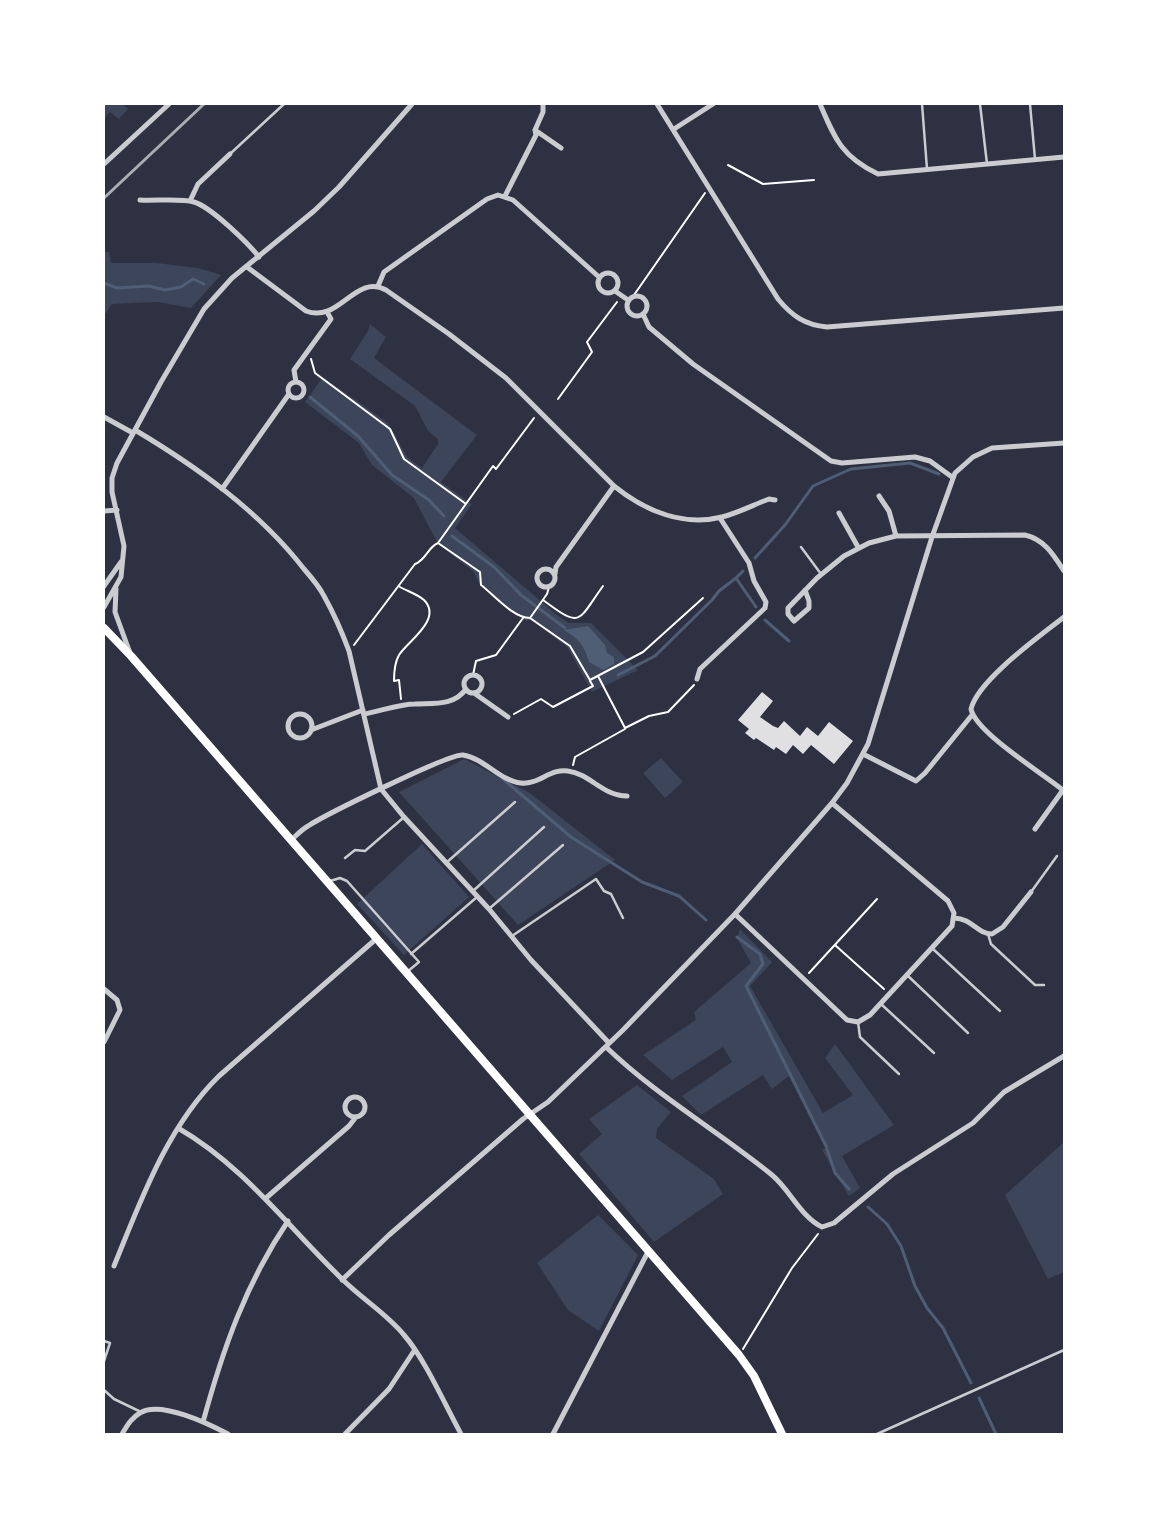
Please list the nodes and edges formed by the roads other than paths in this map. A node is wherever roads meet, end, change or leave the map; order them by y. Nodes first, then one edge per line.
1 (169, 104) edge
2 (284, 104) edge
3 (412, 104) edge
4 (543, 104) edge
5 (657, 104) edge
6 (713, 104) edge
7 (820, 104) edge
8 (922, 104) edge
9 (980, 104) edge
10 (1030, 104) edge
11 (674, 129) junction
12 (534, 130) junction
13 (561, 148) dead end
14 (230, 154) joint
15 (1064, 157) edge
16 (1035, 159) junction
17 (104, 164) edge
18 (987, 164) junction
19 (927, 169) junction
20 (505, 196) junction
21 (140, 200) dead end
22 (190, 201) junction
23 (260, 257) junction
24 (247, 267) junction
25 (600, 277) junction
26 (378, 286) junction
27 (615, 291) junction
28 (628, 300) junction
29 (1064, 308) edge
30 (327, 312) junction
31 (643, 314) junction
32 (296, 382) junction
33 (289, 394) junction
34 (104, 417) edge
35 (134, 431) junction
36 (1064, 443) edge
37 (952, 478) junction
38 (614, 486) junction
39 (222, 489) junction
40 (879, 496) dead end
41 (775, 500) dead end
42 (116, 510) junction
43 (104, 511) edge
44 (839, 514) dead end
45 (720, 518) junction
46 (896, 536) junction
47 (932, 537) junction
48 (801, 547) dead end
49 (858, 547) junction
50 (123, 559) junction
51 (1064, 571) edge
52 (555, 574) junction
53 (821, 574) junction
54 (104, 586) edge
55 (116, 587) junction
56 (805, 590) junction
57 (104, 607) edge
58 (1064, 617) edge
59 (104, 628) edge
60 (131, 656) junction
61 (698, 679) road end
62 (466, 689) junction
63 (474, 693) junction
64 (364, 712) junction
65 (972, 715) junction
66 (508, 717) road end
67 (311, 730) junction
68 (863, 754) junction
69 (1064, 782) edge
70 (381, 789) junction
71 (1062, 789) edge
72 (626, 796) dead end
73 (515, 802) dead end
74 (832, 803) junction
75 (404, 816) junction
76 (544, 828) dead end
77 (1035, 829) dead end
78 (290, 841) junction
79 (562, 845) dead end
80 (1057, 856) dead end
81 (346, 858) dead end
82 (446, 863) junction
83 (327, 884) junction
84 (472, 892) junction
85 (1031, 892) joint
86 (477, 898) junction
87 (489, 909) junction
88 (735, 914) junction
89 (623, 918) dead end
90 (954, 918) junction
91 (988, 934) junction
92 (510, 936) junction
93 (376, 939) junction
94 (932, 948) junction
95 (411, 954) junction
96 (406, 974) junction
97 (907, 975) junction
98 (1044, 985) dead end
99 (104, 989) edge
100 (881, 1004) junction
101 (1000, 1010) dead end
102 (858, 1022) junction
103 (968, 1033) dead end
104 (104, 1042) edge
105 (607, 1045) junction
106 (934, 1054) dead end
107 (1064, 1056) edge
108 (899, 1074) dead end
109 (529, 1114) junction
110 (356, 1117) dead end
111 (178, 1128) junction
112 (266, 1198) junction
113 (288, 1221) junction
114 (649, 1250) junction
115 (114, 1266) dead end
116 (342, 1280) junction
117 (104, 1341) edge
118 (1064, 1350) edge
119 (414, 1351) junction
120 (104, 1361) edge
121 (104, 1390) edge
122 (141, 1412) junction
123 (203, 1422) junction
124 (122, 1434) edge
125 (228, 1434) edge
126 (345, 1434) edge
127 (461, 1434) edge
128 (553, 1434) edge
129 (782, 1434) edge
130 (876, 1434) edge

1 - 17 street
2 - 14 lane
3 - 23 street
4 - 12 street
5 - 11 street
6 - 11 street
7 - 19 street
8 - 19 lane
9 - 18 lane
10 - 16 lane
11 - 29 street
12 - 13 street
12 - 20 street
14 - 22 street
15 - 16 street
16 - 18 street
18 - 19 street
20 - 25 street
20 - 26 street
21 - 22 street
22 - 23 street
23 - 24 street
24 - 30 street
24 - 35 street
25 - 27 street
25 - 27 street
26 - 30 street
26 - 38 street
27 - 28 street
28 - 31 street
28 - 31 street
30 - 32 street
31 - 37 street
32 - 33 street
32 - 33 street
33 - 39 street
34 - 35 street
35 - 39 street
35 - 42 street
36 - 37 street
37 - 47 street
38 - 45 street
38 - 52 street
39 - 64 street
40 - 46 street
41 - 45 street
42 - 43 street
42 - 50 street
44 - 49 street
45 - 61 street
46 - 47 street
46 - 49 street
47 - 51 street
47 - 68 street
48 - 53 lane
49 - 53 street
50 - 54 street
50 - 55 street
52 - 52 street
53 - 56 street
55 - 57 street
55 - 60 street
56 - 56 street
58 - 65 street
59 - 60 main road
60 - 78 main road
62 - 63 street
62 - 63 street
62 - 64 street
63 - 66 street
64 - 67 street
64 - 70 street
65 - 68 street
65 - 71 street
67 - 67 street
68 - 74 street
69 - 71 street
70 - 72 street
70 - 75 street
70 - 78 street
71 - 77 street
73 - 82 lane
74 - 88 street
74 - 90 street
75 - 81 lane
75 - 82 street
76 - 84 lane
78 - 83 main road
79 - 87 lane
80 - 85 lane
82 - 84 street
83 - 93 main road
83 - 95 lane
84 - 86 street
85 - 91 street
86 - 87 street
86 - 95 lane
87 - 92 street
88 - 102 street
88 - 105 street
89 - 92 lane
90 - 91 street
90 - 94 street
91 - 98 lane
92 - 105 street
93 - 96 main road
93 - 111 street
94 - 97 street
94 - 101 lane
95 - 96 lane
96 - 109 main road
97 - 100 street
97 - 103 lane
99 - 104 street
100 - 102 street
100 - 106 lane
102 - 108 lane
105 - 107 street
105 - 109 street
109 - 114 main road
109 - 116 street
110 - 112 street
111 - 112 street
111 - 115 street
112 - 113 street
113 - 116 street
113 - 123 street
114 - 128 street
114 - 129 main road
116 - 119 street
117 - 120 lane
118 - 130 lane
119 - 126 street
119 - 127 street
121 - 122 lane
122 - 123 street
122 - 124 street
123 - 125 street

